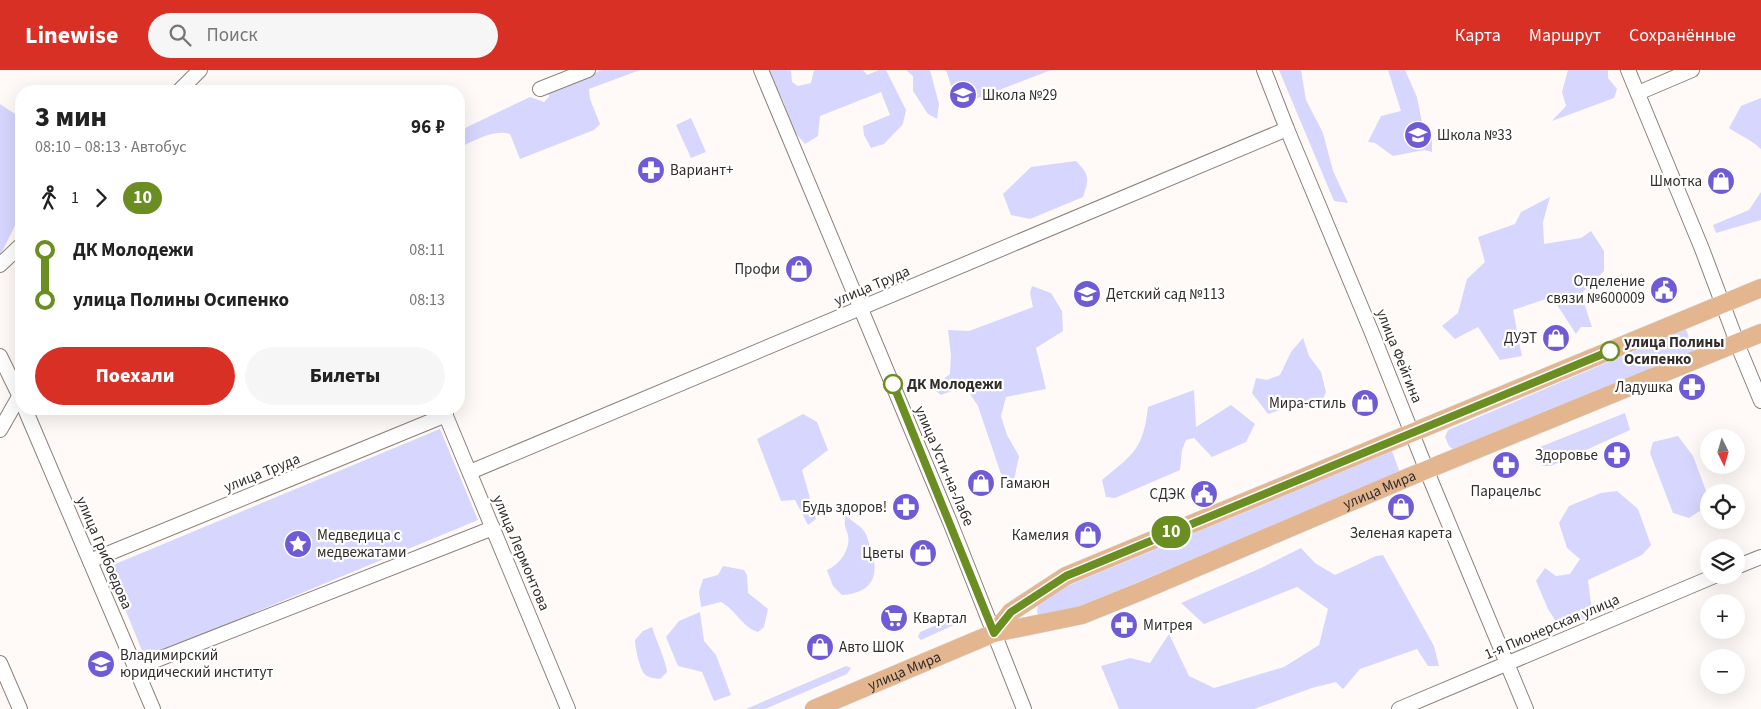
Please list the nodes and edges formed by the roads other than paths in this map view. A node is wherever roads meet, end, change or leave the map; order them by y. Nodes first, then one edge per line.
1 (200, 70) edge
2 (588, 70) edge
3 (761, 70) edge
4 (1264, 70) edge
5 (1628, 70) edge
6 (1692, 70) edge
7 (185, 85) edge
8 (540, 89) dead end
9 (1638, 93) junction
10 (1287, 129) junction
11 (15, 251) edge
12 (0, 265) edge
13 (1761, 288) edge
14 (1722, 304) junction
15 (861, 308) junction
16 (1761, 333) edge
17 (1737, 343) junction
18 (0, 356) edge
19 (15, 387) edge
20 (1761, 401) edge
21 (15, 405) edge
22 (29, 415) edge
23 (438, 415) edge
24 (446, 415) edge
25 (0, 430) edge
26 (1412, 433) junction
27 (1427, 470) junction
28 (470, 472) junction
29 (493, 528) junction
30 (1761, 556) edge
31 (90, 561) junction
32 (1745, 563) edge
33 (1700, 582) edge
34 (994, 633) junction
35 (0, 663) edge
36 (1507, 664) junction
37 (136, 668) junction
38 (1405, 708) edge
39 (20, 709) edge
40 (153, 709) edge
41 (568, 709) edge
42 (814, 709) edge
43 (1024, 709) edge
44 (1526, 709) edge

1 - 7 street
2 - 8 street
3 - 15 street, улица Усти-на-Лабе
4 - 10 street, улица Фейгина
5 - 9 street
6 - 9 street
9 - 14 street
10 - 15 street, улица Труда
10 - 26 street, улица Фейгина
11 - 12 street
13 - 14 main road, улица Мира
14 - 17 street
14 - 26 main road, улица Мира
15 - 28 street, улица Труда
15 - 34 street, улица Усти-на-Лабе
16 - 17 main road, улица Мира
17 - 20 street
17 - 27 main road, улица Мира
18 - 19 street
21 - 25 street
22 - 31 street, улица Грибоедова
23 - 31 street, улица Труда
24 - 28 street, улица Лермонтова
26 - 27 street, улица Фейгина
26 - 34 main road, улица Мира
27 - 34 main road, улица Мира
27 - 36 street, улица Фейгина
28 - 29 street, улица Лермонтова
29 - 37 street
29 - 41 street, улица Лермонтова
30 - 32 street
31 - 37 street, улица Грибоедова
33 - 36 street, 1-я Пионерская улица
34 - 42 main road, улица Мира
34 - 43 street, улица Усти-на-Лабе
35 - 39 street
36 - 38 street, 1-я Пионерская улица
36 - 44 street, улица Фейгина
37 - 40 street, улица Грибоедова

